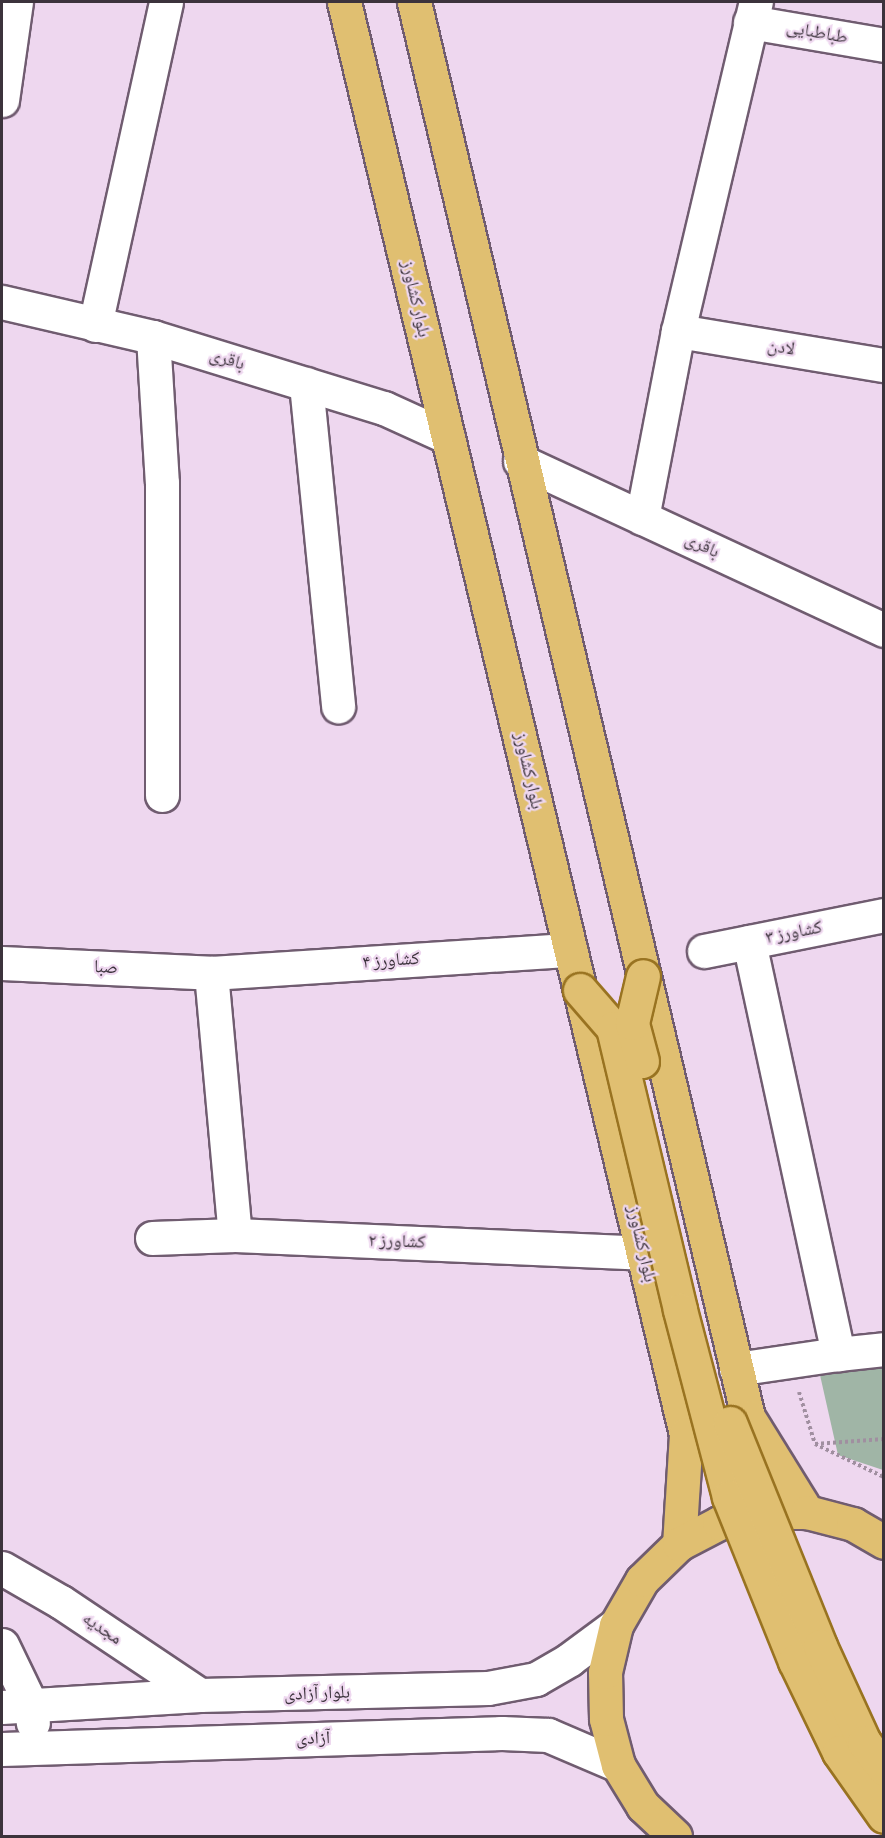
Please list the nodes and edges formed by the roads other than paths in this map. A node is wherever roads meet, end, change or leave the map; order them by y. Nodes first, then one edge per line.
1 (16, 2) edge
2 (166, 2) edge
3 (344, 2) edge
4 (414, 2) edge
5 (753, 12) edge
6 (884, 45) edge
7 (2, 100) edge
8 (2, 302) edge
9 (95, 325) junction
10 (678, 331) junction
11 (153, 337) junction
12 (884, 365) edge
13 (306, 384) junction
14 (448, 436) junction
15 (520, 461) junction
16 (642, 518) junction
17 (884, 630) edge
18 (338, 706) dead end
19 (162, 795) dead end
20 (884, 915) edge
21 (749, 942) junction
22 (570, 950) junction
23 (704, 951) dead end
24 (2, 963) edge
25 (212, 973) junction
26 (643, 976) junction
27 (580, 990) junction
28 (235, 1235) junction
29 (152, 1238) dead end
30 (643, 1253) junction
31 (884, 1349) edge
32 (838, 1354) junction
33 (736, 1369) junction
34 (807, 1512) junction
35 (884, 1542) edge
36 (679, 1544) junction
37 (2, 1568) edge
38 (616, 1625) junction
39 (2, 1645) edge
40 (200, 1695) junction
41 (16, 1706) edge
42 (36, 1747) junction
43 (2, 1749) edge
44 (618, 1765) junction
45 (884, 1769) edge
46 (884, 1816) edge
47 (675, 1836) edge

1 - 7 street
2 - 9 street
3 - 14 main road, بلوار کشاورز
4 - 15 main road
5 - 6 street, طباطبایی
5 - 10 street
8 - 9 street, باقری
9 - 11 street, باقری
10 - 12 street, لادن
10 - 16 street
11 - 13 street, باقری
11 - 19 street
13 - 14 street, باقری
13 - 18 street
14 - 22 main road, بلوار کشاورز
15 - 16 street, باقری
15 - 26 main road
16 - 17 street, باقری
20 - 21 street, کشاورز ۳
21 - 23 street, کشاورز ۳
21 - 32 street
22 - 25 street, کشاورز ۴
22 - 27 main road, بلوار کشاورز
24 - 25 street, صبا
25 - 28 street
26 - 33 main road
26 - 45 main road, bridge
27 - 30 main road, بلوار کشاورز
27 - 46 main road, bridge
28 - 29 street, کشاورز ۲
28 - 30 street, کشاورز ۲
30 - 36 main road, بلوار کشاورز
31 - 32 street
32 - 33 street
33 - 34 main road
34 - 35 main road
34 - 36 main road
36 - 38 main road
37 - 40 street, مجدیه
38 - 40 street, بلوار آزادی
38 - 44 main road
39 - 41 street
40 - 41 street, بلوار آزادی
41 - 42 street
42 - 43 street, آزادی
42 - 44 street, آزادی
44 - 47 main road

